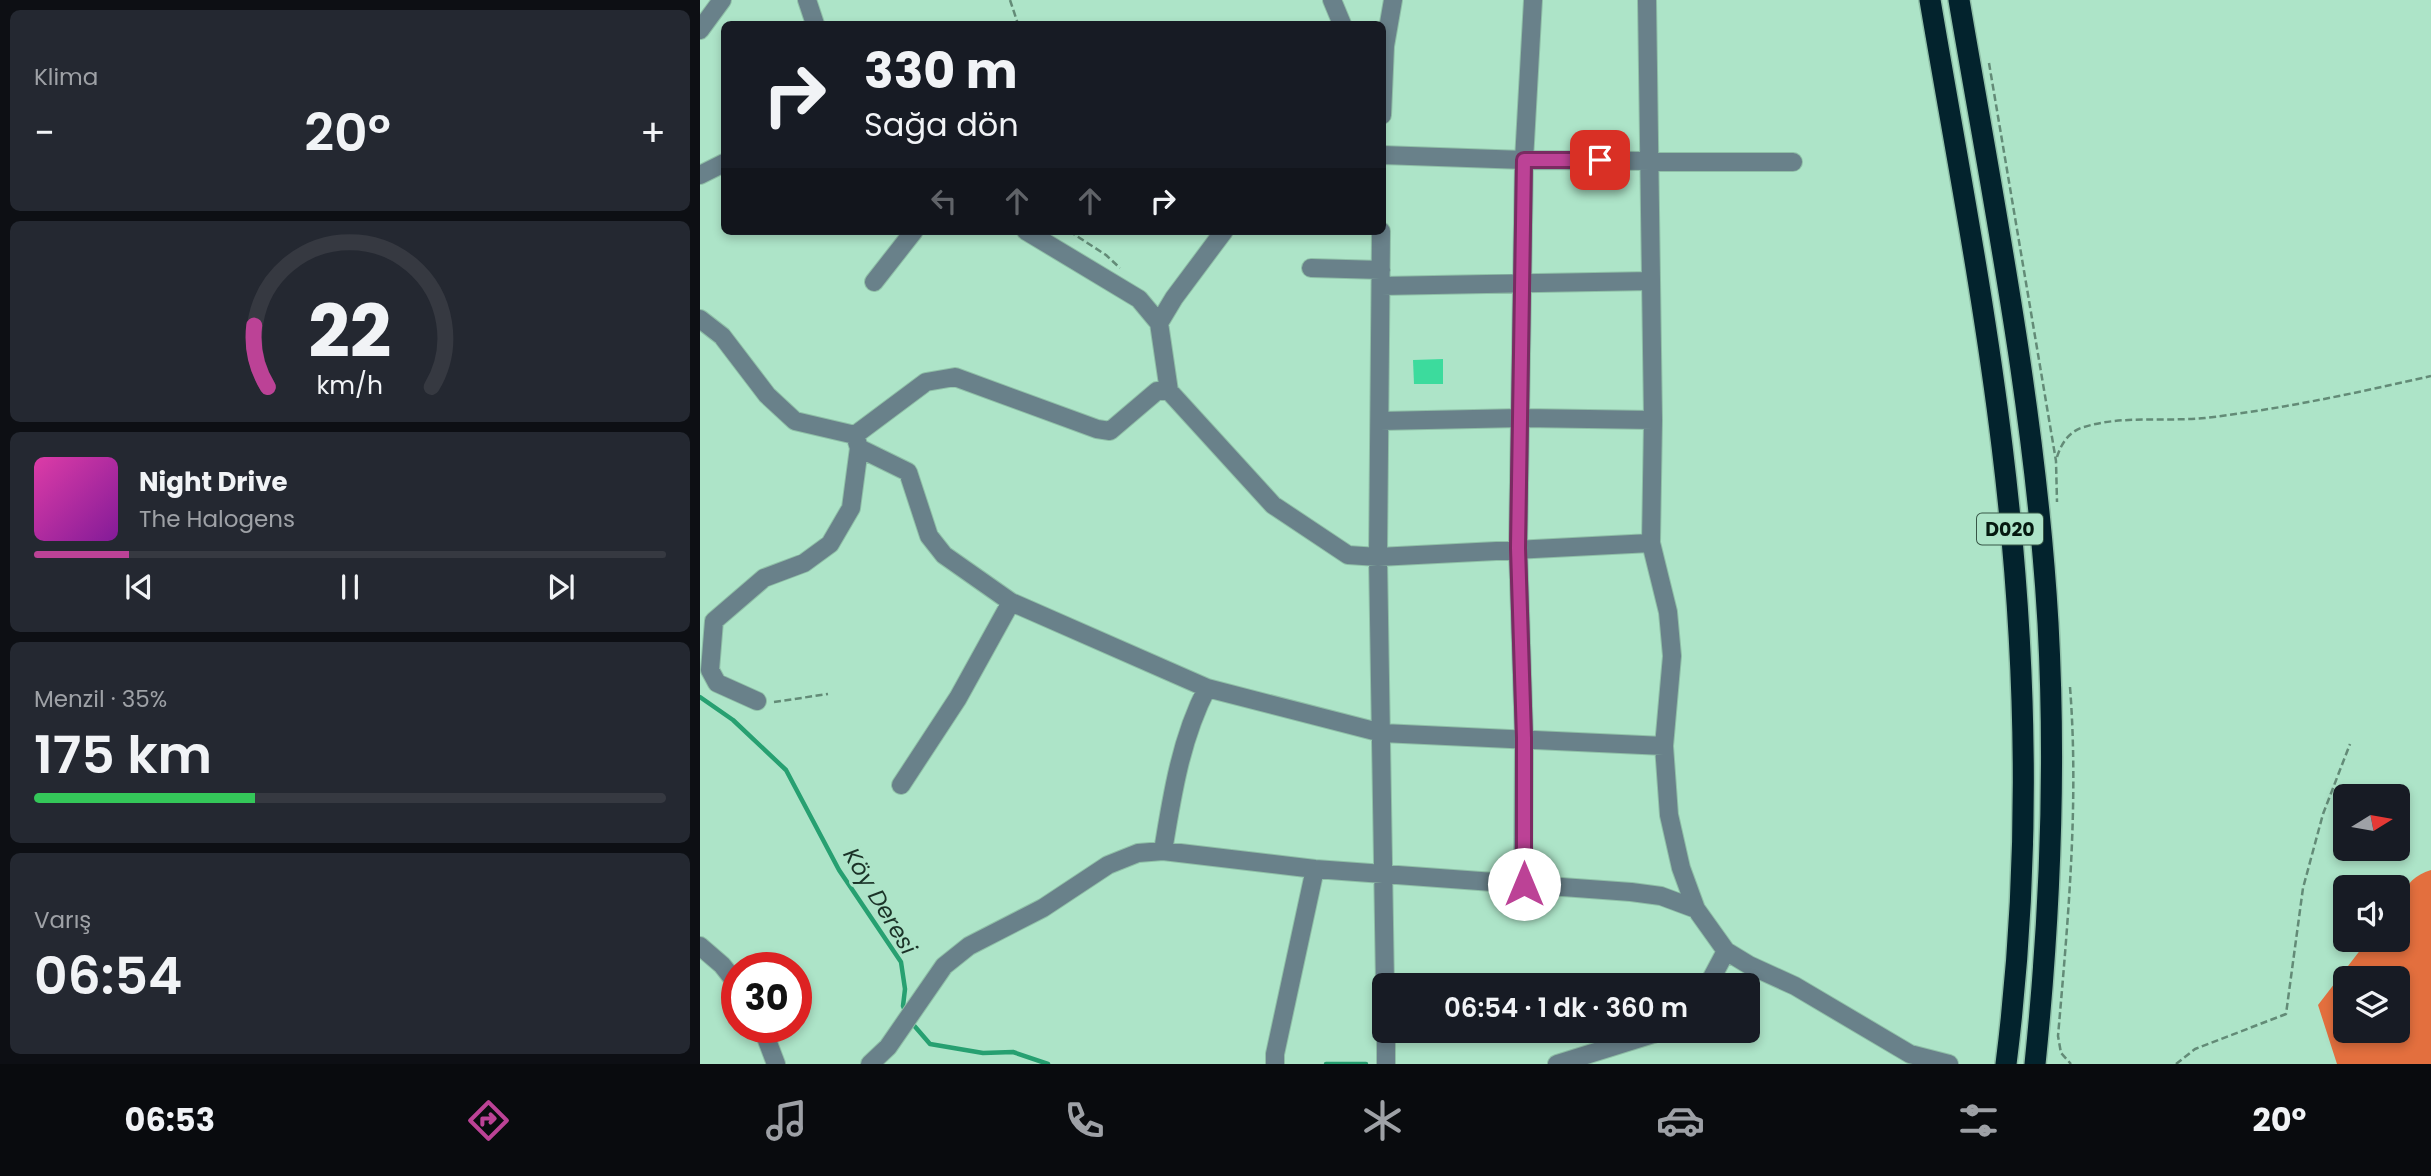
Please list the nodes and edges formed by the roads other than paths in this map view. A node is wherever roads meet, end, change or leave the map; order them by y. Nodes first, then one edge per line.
1 (722, 0) edge
2 (807, 0) edge
3 (1332, 0) edge
4 (1393, 0) edge
5 (1533, 0) edge
6 (1647, 0) edge
7 (1930, 0) edge
8 (1959, 0) edge
9 (814, 21) edge
10 (1341, 21) edge
11 (700, 30) edge
12 (1386, 36) edge
13 (1386, 155) edge
14 (1524, 160) junction
15 (1650, 161) junction
16 (1793, 162) dead end
17 (721, 164) edge
18 (700, 175) edge
19 (911, 235) edge
20 (1221, 235) edge
21 (1381, 235) edge
22 (1051, 237) edge
23 (1311, 268) dead end
24 (1381, 278) junction
25 (1651, 281) junction
26 (874, 282) dead end
27 (1523, 283) junction
28 (700, 319) edge
29 (1159, 323) junction
30 (1169, 391) junction
31 (1521, 418) junction
32 (1653, 420) junction
33 (1380, 421) junction
34 (857, 442) junction
35 (1651, 543) junction
36 (1518, 548) junction
37 (1378, 557) junction
38 (1011, 602) junction
39 (1207, 688) junction
40 (757, 701) road end
41 (1382, 733) junction
42 (1524, 738) junction
43 (1664, 746) junction
44 (901, 785) dead end
45 (1163, 851) junction
46 (1315, 869) junction
47 (1385, 874) junction
48 (1524, 884) junction
49 (1696, 909) junction
50 (700, 946) edge
51 (1726, 951) junction
52 (721, 964) edge
53 (1385, 973) edge
54 (1714, 973) edge
55 (768, 1043) edge
56 (1386, 1043) edge
57 (1624, 1043) edge
58 (1275, 1059) edge
59 (776, 1064) edge
60 (870, 1064) edge
61 (1386, 1064) edge
62 (1557, 1064) edge
63 (1949, 1064) edge
64 (2006, 1064) edge
65 (2035, 1064) edge

1 - 11 street
2 - 9 street
3 - 10 street
4 - 12 street
5 - 14 street
6 - 15 street
7 - 64 highway, D020
8 - 65 highway, D020
13 - 14 street
14 - 15 street
14 - 27 street
15 - 16 street
15 - 25 street
17 - 18 street
19 - 26 street
20 - 29 street
21 - 24 street
22 - 29 street
23 - 24 street
24 - 27 street
24 - 33 street
25 - 27 street
25 - 32 street
27 - 31 street
28 - 34 street
29 - 30 street
30 - 34 street
30 - 37 street
31 - 32 street
31 - 33 street
31 - 36 street
32 - 35 street
33 - 37 street
34 - 38 street
34 - 40 street
35 - 36 street
35 - 43 street
36 - 37 street
36 - 42 street
37 - 41 street
38 - 39 street
38 - 44 street
39 - 41 street
39 - 45 street
41 - 42 street
41 - 47 street
42 - 43 street
42 - 48 street
43 - 49 street
45 - 46 street
45 - 60 street
46 - 47 street
46 - 58 street
47 - 48 street
47 - 53 street
48 - 49 street
49 - 51 street
50 - 52 street
51 - 54 street
51 - 63 street
55 - 59 street
56 - 61 street
57 - 62 street

